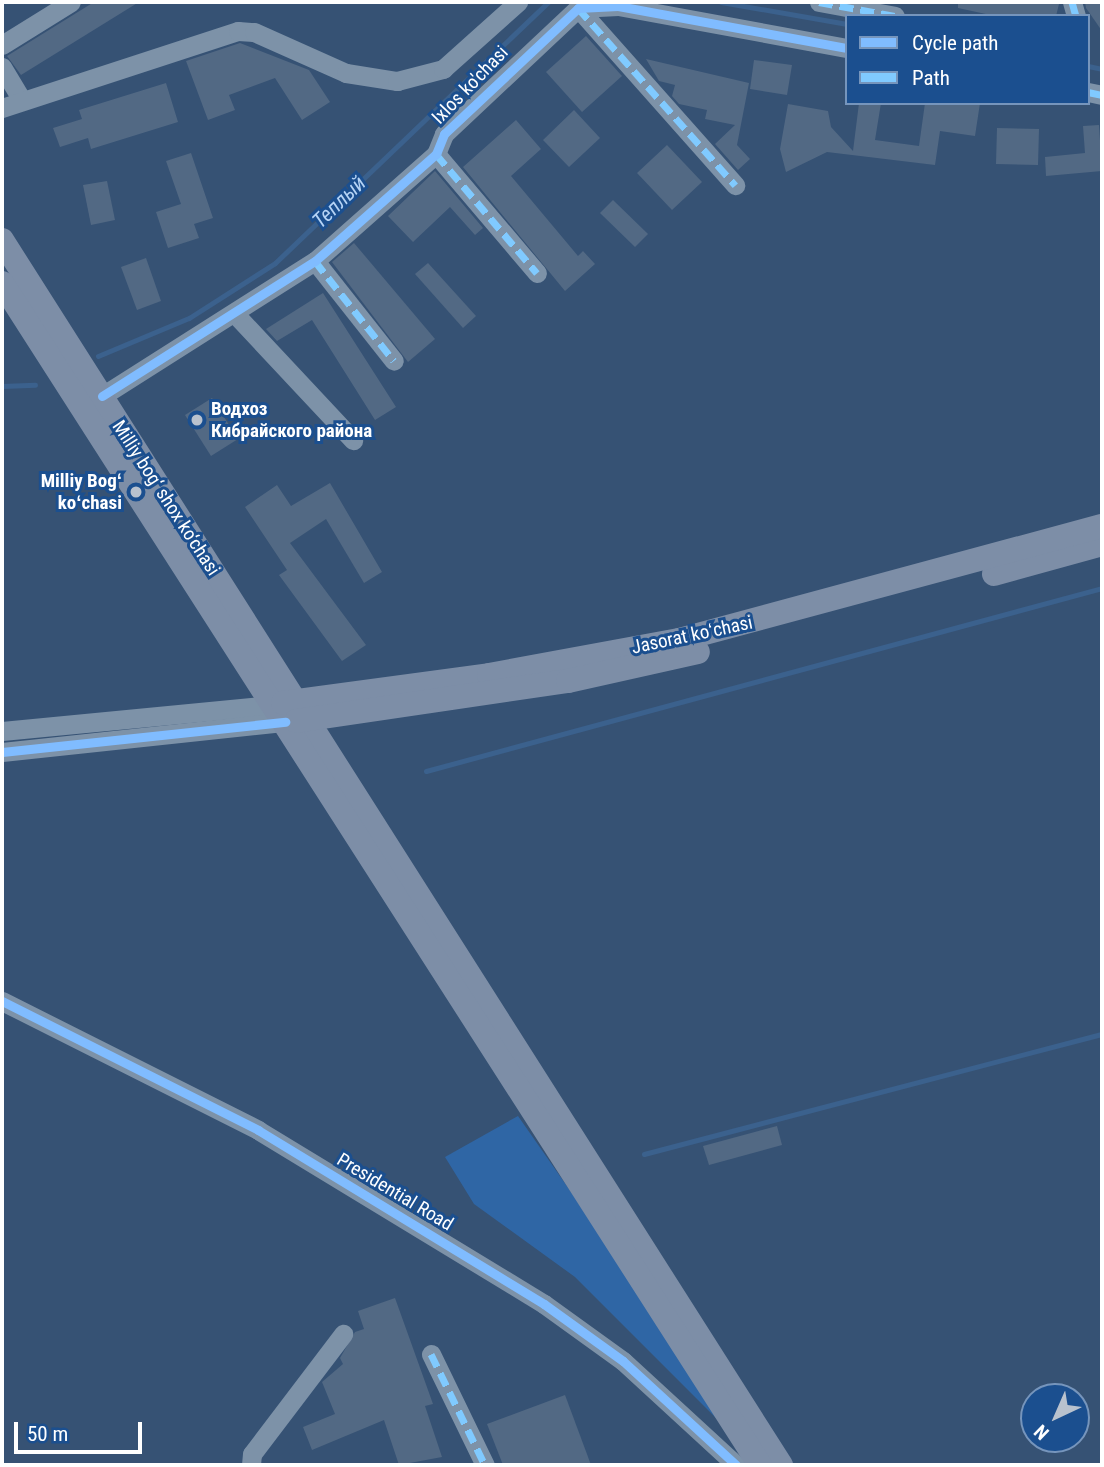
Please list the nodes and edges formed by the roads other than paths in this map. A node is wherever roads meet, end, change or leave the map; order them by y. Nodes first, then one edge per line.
1 (71, 2) edge
2 (518, 2) edge
3 (819, 2) edge
4 (599, 3) edge
5 (578, 8) junction
6 (884, 14) edge
7 (2, 45) edge
8 (845, 48) edge
9 (2, 67) edge
10 (21, 99) junction
11 (2, 108) edge
12 (436, 153) junction
13 (735, 186) dead end
14 (2, 240) edge
15 (315, 261) junction
16 (537, 273) dead end
17 (2, 284) edge
18 (235, 314) junction
19 (394, 361) dead end
20 (102, 396) junction
21 (354, 440) dead end
22 (1102, 526) edge
23 (1102, 544) edge
24 (291, 712) junction
25 (2, 731) edge
26 (2, 752) edge
27 (2, 1001) edge
28 (343, 1334) dead end
29 (431, 1354) dead end
30 (251, 1465) edge
31 (485, 1465) edge
32 (736, 1465) edge
33 (760, 1465) edge
34 (781, 1465) edge

1 - 7 street
2 - 10 street
3 - 6 street
4 - 5 street
4 - 8 street
5 - 12 street, Ixlos ko'chasi
5 - 13 street
9 - 10 street
10 - 11 street
12 - 15 street, Ixlos ko'chasi
12 - 16 street
14 - 20 main road, Milliy bog‘ shox ko‘chasi
15 - 18 street, Ixlos ko'chasi
15 - 19 street
17 - 24 main road, Milliy bog‘ shox ko‘chasi
18 - 20 street, Ixlos ko'chasi
18 - 21 street
20 - 24 main road, Milliy bog‘ shox ko‘chasi
22 - 24 main road, Jasorat koʻchasi
23 - 24 main road, Jasorat koʻchasi
24 - 25 street
24 - 26 street
24 - 33 main road
24 - 34 main road
27 - 32 street, Presidential Road
28 - 30 street
29 - 31 street

